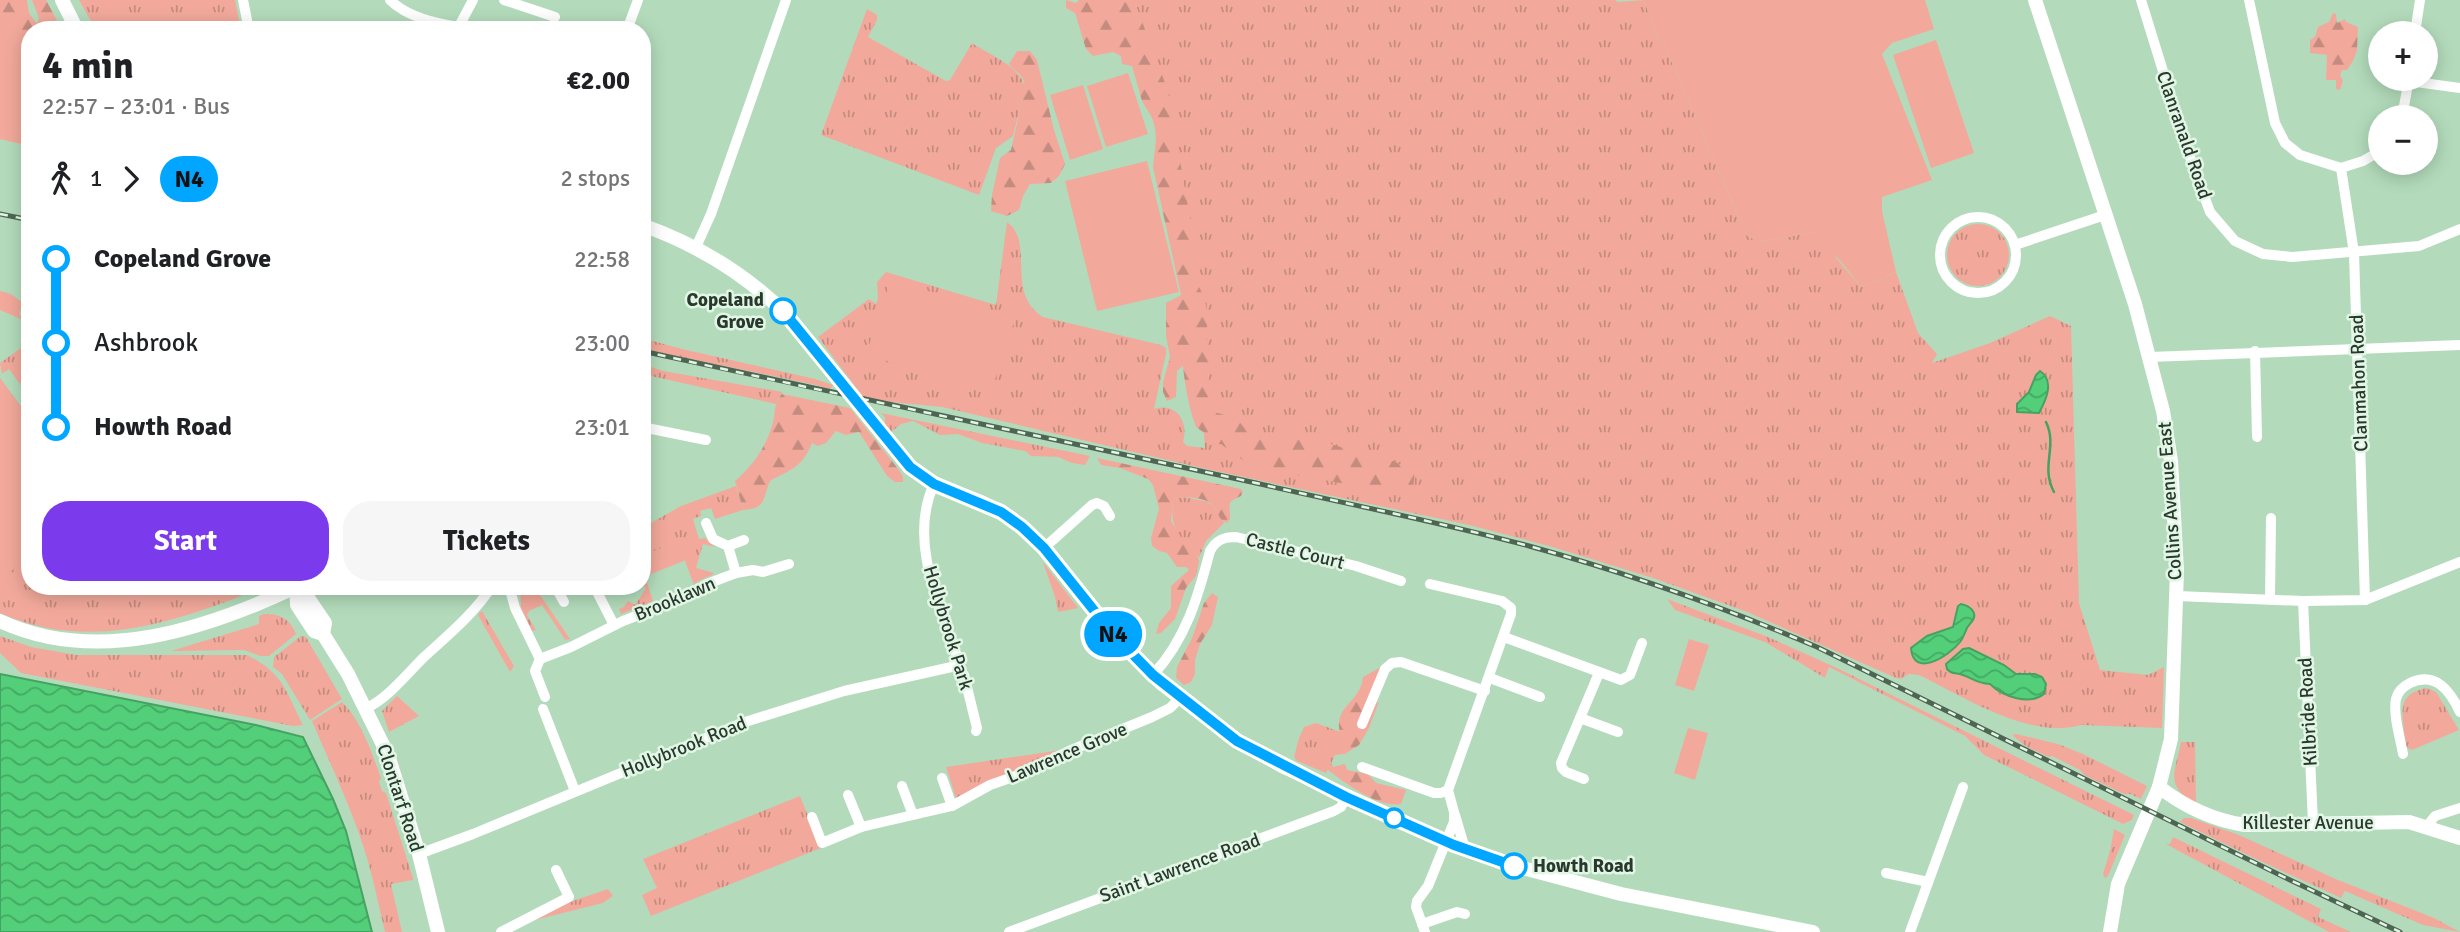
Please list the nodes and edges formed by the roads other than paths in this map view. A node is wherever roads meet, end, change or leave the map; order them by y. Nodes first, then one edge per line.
1 (62, 0) edge
2 (243, 0) edge
3 (390, 0) edge
4 (473, 0) edge
5 (504, 0) edge
6 (638, 0) edge
7 (786, 0) edge
8 (2035, 0) edge
9 (2141, 0) edge
10 (2249, 0) edge
11 (2420, 0) edge
12 (555, 17) dead end
13 (72, 21) edge
14 (247, 21) edge
15 (433, 21) edge
16 (462, 21) edge
17 (630, 21) edge
18 (2417, 21) edge
19 (2438, 85) edge
20 (2460, 88) edge
21 (2368, 158) edge
22 (2340, 168) junction
23 (2105, 215) junction
24 (651, 229) edge
25 (2460, 229) edge
26 (2015, 245) junction
27 (696, 247) junction
28 (2354, 253) junction
29 (2460, 345) edge
30 (2358, 348) junction
31 (2255, 351) junction
32 (2150, 356) junction
33 (651, 429) edge
34 (2257, 437) dead end
35 (706, 440) dead end
36 (934, 484) junction
37 (1110, 516) dead end
38 (2272, 518) dead end
39 (706, 523) dead end
40 (744, 540) dead end
41 (728, 546) junction
42 (1044, 548) junction
43 (2460, 562) edge
44 (789, 564) dead end
45 (736, 573) junction
46 (1401, 581) dead end
47 (1430, 584) dead end
48 (278, 595) edge
49 (296, 595) edge
50 (485, 595) edge
51 (511, 595) edge
52 (560, 595) edge
53 (599, 595) edge
54 (2177, 596) junction
55 (2270, 599) junction
56 (2365, 600) junction
57 (2303, 601) junction
58 (564, 602) dead end
59 (0, 621) edge
60 (614, 625) junction
61 (1504, 637) junction
62 (1642, 642) dead end
63 (540, 659) junction
64 (956, 666) junction
65 (1599, 673) junction
66 (1153, 675) junction
67 (1490, 678) junction
68 (1485, 691) junction
69 (1540, 696) dead end
70 (545, 697) dead end
71 (1180, 698) junction
72 (365, 709) junction
73 (543, 709) dead end
74 (2460, 712) edge
75 (1580, 718) junction
76 (1362, 724) dead end
77 (976, 731) dead end
78 (1618, 732) dead end
79 (2403, 754) dead end
80 (1362, 767) dead end
81 (942, 778) dead end
82 (1584, 779) dead end
83 (902, 786) dead end
84 (1963, 786) dead end
85 (1448, 790) junction
86 (575, 791) junction
87 (2156, 794) junction
88 (848, 795) dead end
89 (1346, 797) junction
90 (952, 806) junction
91 (2460, 808) edge
92 (1454, 812) junction
93 (913, 815) junction
94 (812, 817) dead end
95 (2314, 823) junction
96 (2427, 826) junction
97 (861, 827) junction
98 (2460, 838) edge
99 (1445, 841) junction
100 (1465, 849) junction
101 (419, 854) junction
102 (556, 870) dead end
103 (1886, 873) dead end
104 (1928, 882) junction
105 (1465, 914) dead end
106 (1423, 928) edge
107 (2111, 931) edge
108 (438, 932) edge
109 (501, 932) edge
110 (1009, 932) edge
111 (1812, 932) edge
112 (1910, 932) edge

1 - 13 main road
2 - 14 street
3 - 15 street
4 - 16 street
5 - 12 street
6 - 17 street
7 - 27 street
8 - 23 main road, Collins Avenue East
9 - 28 street, Clanranald Road
10 - 22 street
11 - 18 street
19 - 20 street
21 - 22 street
22 - 28 street, Clanmahon Road
23 - 26 street
23 - 32 main road, Collins Avenue East
24 - 27 main road
25 - 28 street, Clanranald Road
26 - 26 street
27 - 36 main road
28 - 30 street, Clanmahon Road
29 - 30 street
30 - 31 street
30 - 56 street, Clanmahon Road
31 - 32 street
31 - 34 street
32 - 54 main road, Collins Avenue East
33 - 35 street
36 - 42 main road
36 - 64 street, Hollybrook Park
37 - 42 street
38 - 55 street
39 - 41 street, Brooklawn
40 - 41 street
41 - 45 street, Brooklawn
42 - 66 main road
43 - 56 street
44 - 45 street, Brooklawn
45 - 60 street, Brooklawn
46 - 66 street, Castle Court
47 - 61 street
48 - 59 main road
49 - 72 main road, Clontarf Road
50 - 72 street
51 - 63 street
52 - 58 street
53 - 60 street, Brooklawn
54 - 55 street
54 - 87 main road, Collins Avenue East
55 - 57 street
56 - 57 street
57 - 95 street, Kilbride Road
60 - 63 street, Brooklawn
61 - 65 street
61 - 67 street
62 - 65 street
63 - 70 street
64 - 77 street, Hollybrook Park
64 - 86 street, Hollybrook Road
65 - 75 street
66 - 71 main road
67 - 68 street
67 - 69 street
68 - 76 street
68 - 85 street
71 - 89 main road
71 - 90 street, Lawrence Grove
72 - 101 main road, Clontarf Road
73 - 86 street
74 - 79 street
75 - 78 street
75 - 82 street
80 - 85 street
81 - 90 street
83 - 93 street
84 - 104 street
85 - 92 street
86 - 101 street, Hollybrook Road
87 - 95 main road, Killester Avenue
87 - 107 main road, Collins Avenue East
88 - 97 street
89 - 99 main road
89 - 110 street, Saint Lawrence Road
90 - 93 street, Lawrence Grove
91 - 96 street
92 - 99 street
92 - 100 street
93 - 97 street, Lawrence Grove
94 - 97 street, Lawrence Grove
95 - 96 main road, Killester Avenue
96 - 98 main road, Killester Avenue
99 - 100 main road
99 - 106 street
100 - 111 main road
101 - 108 main road, Clontarf Road
102 - 109 street
103 - 104 street
104 - 112 street
105 - 106 street

